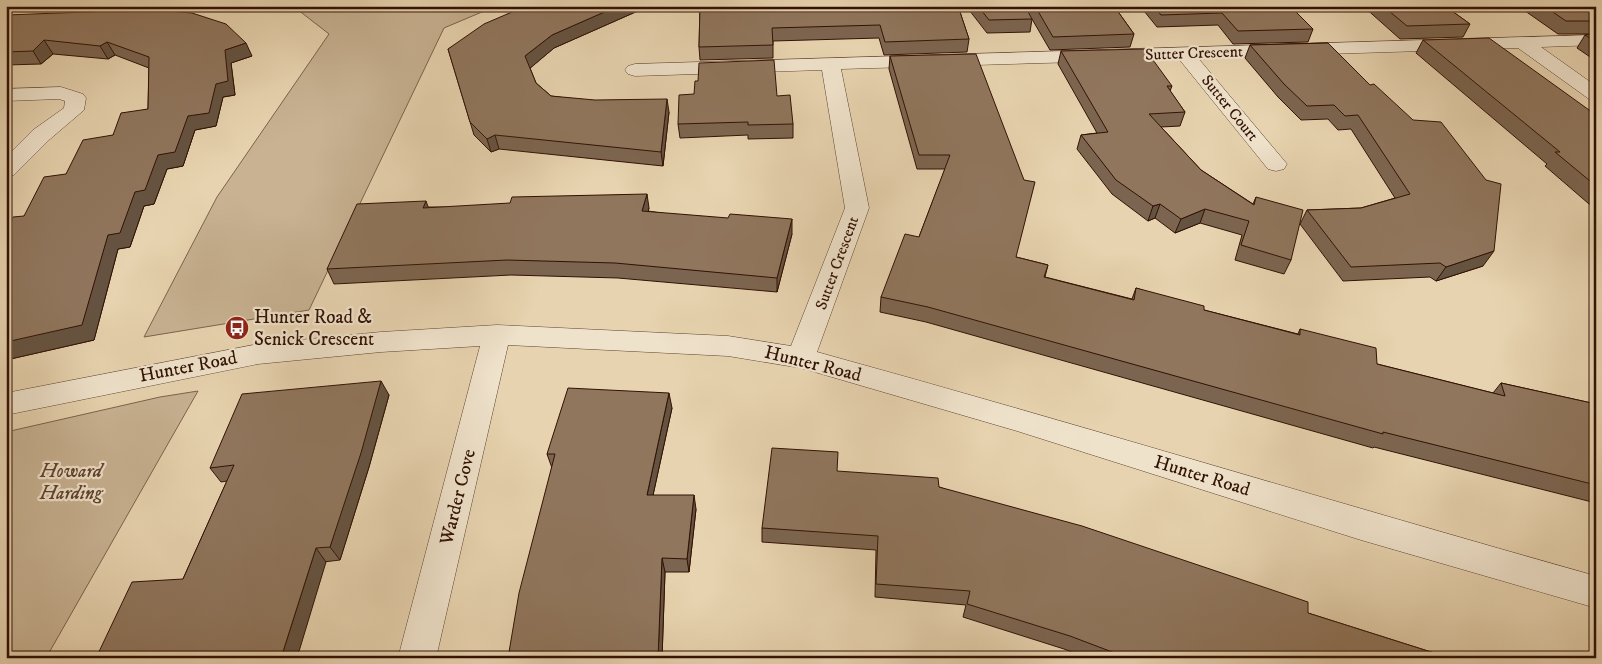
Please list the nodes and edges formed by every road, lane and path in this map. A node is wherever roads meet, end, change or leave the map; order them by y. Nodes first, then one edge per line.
1 (1596, 40) edge
2 (1523, 43) junction
3 (1184, 53) junction
4 (830, 64) junction
5 (635, 70) dead end
6 (6, 95) edge
7 (1596, 95) edge
8 (1276, 164) dead end
9 (6, 170) edge
10 (497, 335) junction
11 (801, 358) junction
12 (6, 404) edge
13 (1596, 592) edge
14 (417, 658) edge

1 - 2 street, Sutter Crescent
2 - 3 street, Sutter Crescent
2 - 7 street
3 - 4 street, Sutter Crescent
3 - 8 street, Sutter Court
4 - 5 street
4 - 11 street, Sutter Crescent
6 - 9 street
10 - 11 street, Hunter Road
10 - 12 street, Hunter Road
10 - 14 street, Warder Cove
11 - 13 street, Hunter Road

